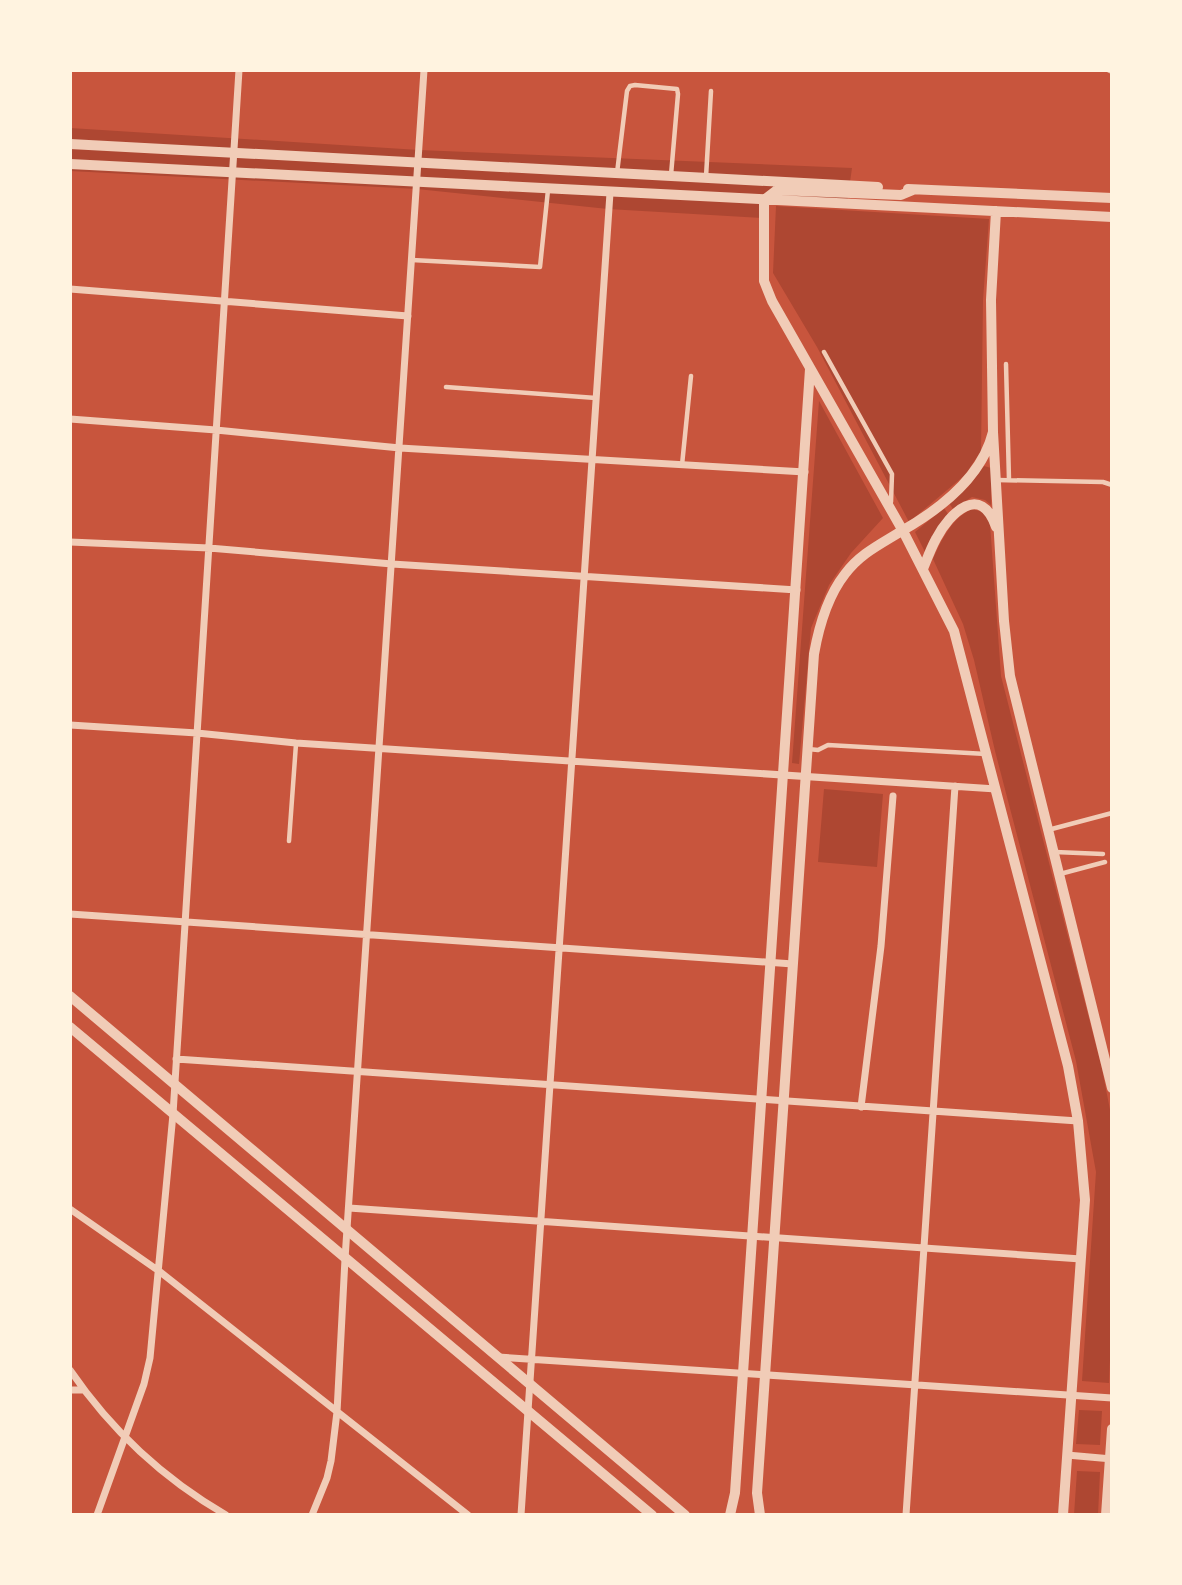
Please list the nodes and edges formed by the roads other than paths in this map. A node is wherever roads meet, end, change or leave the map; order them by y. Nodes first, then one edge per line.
1 (239, 70) edge
2 (424, 70) edge
3 (711, 91) dead end
4 (70, 144) edge
5 (234, 154) junction
6 (70, 164) edge
7 (418, 164) junction
8 (233, 171) junction
9 (617, 173) junction
10 (671, 176) junction
11 (706, 178) junction
12 (417, 182) junction
13 (548, 190) junction
14 (913, 190) junction
15 (610, 192) junction
16 (1112, 198) edge
17 (764, 200) junction
18 (996, 211) junction
19 (1112, 217) edge
20 (412, 260) junction
21 (70, 289) edge
22 (225, 300) junction
23 (408, 316) junction
24 (824, 352) dead end
25 (1006, 364) dead end
26 (810, 369) junction
27 (691, 376) dead end
28 (446, 387) dead end
29 (596, 398) junction
30 (70, 419) edge
31 (216, 430) junction
32 (993, 432) junction
33 (400, 447) junction
34 (593, 459) junction
35 (682, 466) junction
36 (804, 472) junction
37 (996, 480) junction
38 (1009, 480) junction
39 (1112, 485) edge
40 (890, 509) junction
41 (903, 531) junction
42 (999, 536) junction
43 (70, 542) edge
44 (209, 548) junction
45 (392, 564) junction
46 (923, 569) junction
47 (585, 577) junction
48 (797, 590) junction
49 (70, 725) edge
50 (197, 733) junction
51 (296, 743) junction
52 (380, 748) junction
53 (808, 749) junction
54 (987, 754) junction
55 (574, 761) junction
56 (785, 775) junction
57 (806, 776) junction
58 (955, 786) junction
59 (996, 789) junction
60 (893, 796) dead end
61 (1112, 813) edge
62 (1048, 830) junction
63 (289, 841) dead end
64 (1054, 852) junction
65 (1103, 854) dead end
66 (1105, 862) dead end
67 (1059, 874) junction
68 (70, 914) edge
69 (185, 922) junction
70 (368, 934) junction
71 (561, 948) junction
72 (772, 962) junction
73 (793, 964) junction
74 (70, 996) edge
75 (70, 1027) edge
76 (176, 1059) junction
77 (358, 1071) junction
78 (174, 1084) junction
79 (551, 1085) junction
80 (1112, 1088) edge
81 (762, 1100) junction
82 (784, 1101) junction
83 (861, 1107) junction
84 (933, 1111) junction
85 (173, 1114) junction
86 (1078, 1121) junction
87 (349, 1208) junction
88 (70, 1209) edge
89 (542, 1221) junction
90 (347, 1230) junction
91 (753, 1236) junction
92 (774, 1237) junction
93 (924, 1248) junction
94 (345, 1259) junction
95 (1082, 1259) junction
96 (159, 1271) junction
97 (497, 1357) junction
98 (532, 1359) junction
99 (70, 1370) edge
100 (743, 1373) junction
101 (765, 1375) junction
102 (531, 1385) junction
103 (915, 1385) junction
104 (70, 1390) edge
105 (84, 1390) junction
106 (1071, 1395) junction
107 (1112, 1398) edge
108 (337, 1412) junction
109 (528, 1412) junction
110 (1112, 1429) edge
111 (127, 1437) junction
112 (1067, 1455) junction
113 (1111, 1459) edge
114 (97, 1515) edge
115 (226, 1515) edge
116 (312, 1515) edge
117 (468, 1515) edge
118 (521, 1515) edge
119 (652, 1515) edge
120 (685, 1515) edge
121 (730, 1515) edge
122 (760, 1515) edge
123 (906, 1515) edge
124 (1063, 1515) edge
125 (1106, 1515) edge

1 - 5 street
2 - 7 street
3 - 11 lane
4 - 5 street
5 - 7 street
5 - 8 street
6 - 8 street
7 - 9 street
7 - 12 street
8 - 12 street
8 - 22 street
9 - 10 street
9 - 10 lane
10 - 11 street
11 - 14 street
12 - 13 street
12 - 20 street
13 - 15 street
13 - 20 lane
14 - 16 street
14 - 17 street
15 - 17 street
15 - 29 street
17 - 18 street
17 - 26 street
18 - 19 street
18 - 32 street
20 - 23 street
21 - 22 street
22 - 23 street
22 - 31 street
23 - 33 street
24 - 40 lane
25 - 38 lane
26 - 36 street
26 - 40 street
27 - 35 lane
28 - 29 lane
29 - 34 street
30 - 31 street
31 - 33 street
31 - 44 street
32 - 37 street
32 - 41 street
33 - 34 street
33 - 45 street
34 - 35 street
34 - 47 street
35 - 36 street
36 - 48 street
37 - 38 lane
37 - 42 street
38 - 39 lane
40 - 41 street
41 - 46 street
41 - 53 street
42 - 46 street
42 - 62 street
43 - 44 street
44 - 45 street
44 - 50 street
45 - 47 street
45 - 52 street
46 - 54 street
47 - 48 street
47 - 55 street
48 - 56 street
49 - 50 street
50 - 51 street
50 - 69 street
51 - 52 street
51 - 63 lane
52 - 55 street
52 - 70 street
53 - 54 lane
53 - 57 street
54 - 59 street
55 - 56 street
55 - 71 street
56 - 57 street
56 - 72 street
57 - 58 street
57 - 73 street
58 - 59 street
58 - 84 street
59 - 86 street
60 - 83 street
61 - 62 lane
62 - 64 street
64 - 65 lane
64 - 67 street
66 - 67 lane
67 - 80 street
68 - 69 street
69 - 70 street
69 - 76 street
70 - 71 street
70 - 77 street
71 - 72 street
71 - 79 street
72 - 73 street
72 - 81 street
73 - 82 street
74 - 78 street
75 - 85 street
76 - 77 street
76 - 78 street
77 - 79 street
77 - 87 street
78 - 85 street
78 - 90 street
79 - 81 street
79 - 89 street
81 - 82 street
81 - 91 street
82 - 83 street
82 - 92 street
83 - 84 street
84 - 86 street
84 - 93 street
85 - 94 street
85 - 96 street
86 - 95 street
87 - 89 street
87 - 90 street
88 - 96 street
89 - 91 street
89 - 98 street
90 - 94 street
90 - 97 street
91 - 92 street
91 - 100 street
92 - 93 street
92 - 101 street
93 - 95 street
93 - 103 street
94 - 108 street
94 - 109 street
95 - 106 street
96 - 108 street
96 - 111 street
97 - 98 street
97 - 102 street
98 - 100 street
98 - 102 street
99 - 105 street
100 - 101 street
100 - 121 street
101 - 103 street
101 - 122 street
102 - 109 street
102 - 120 street
103 - 106 street
103 - 123 street
104 - 105 street
105 - 111 street
106 - 107 street
106 - 112 street
108 - 116 street
108 - 117 street
109 - 118 street
109 - 119 street
110 - 113 street
111 - 114 street
111 - 115 street
112 - 113 street
112 - 124 street
113 - 125 street

